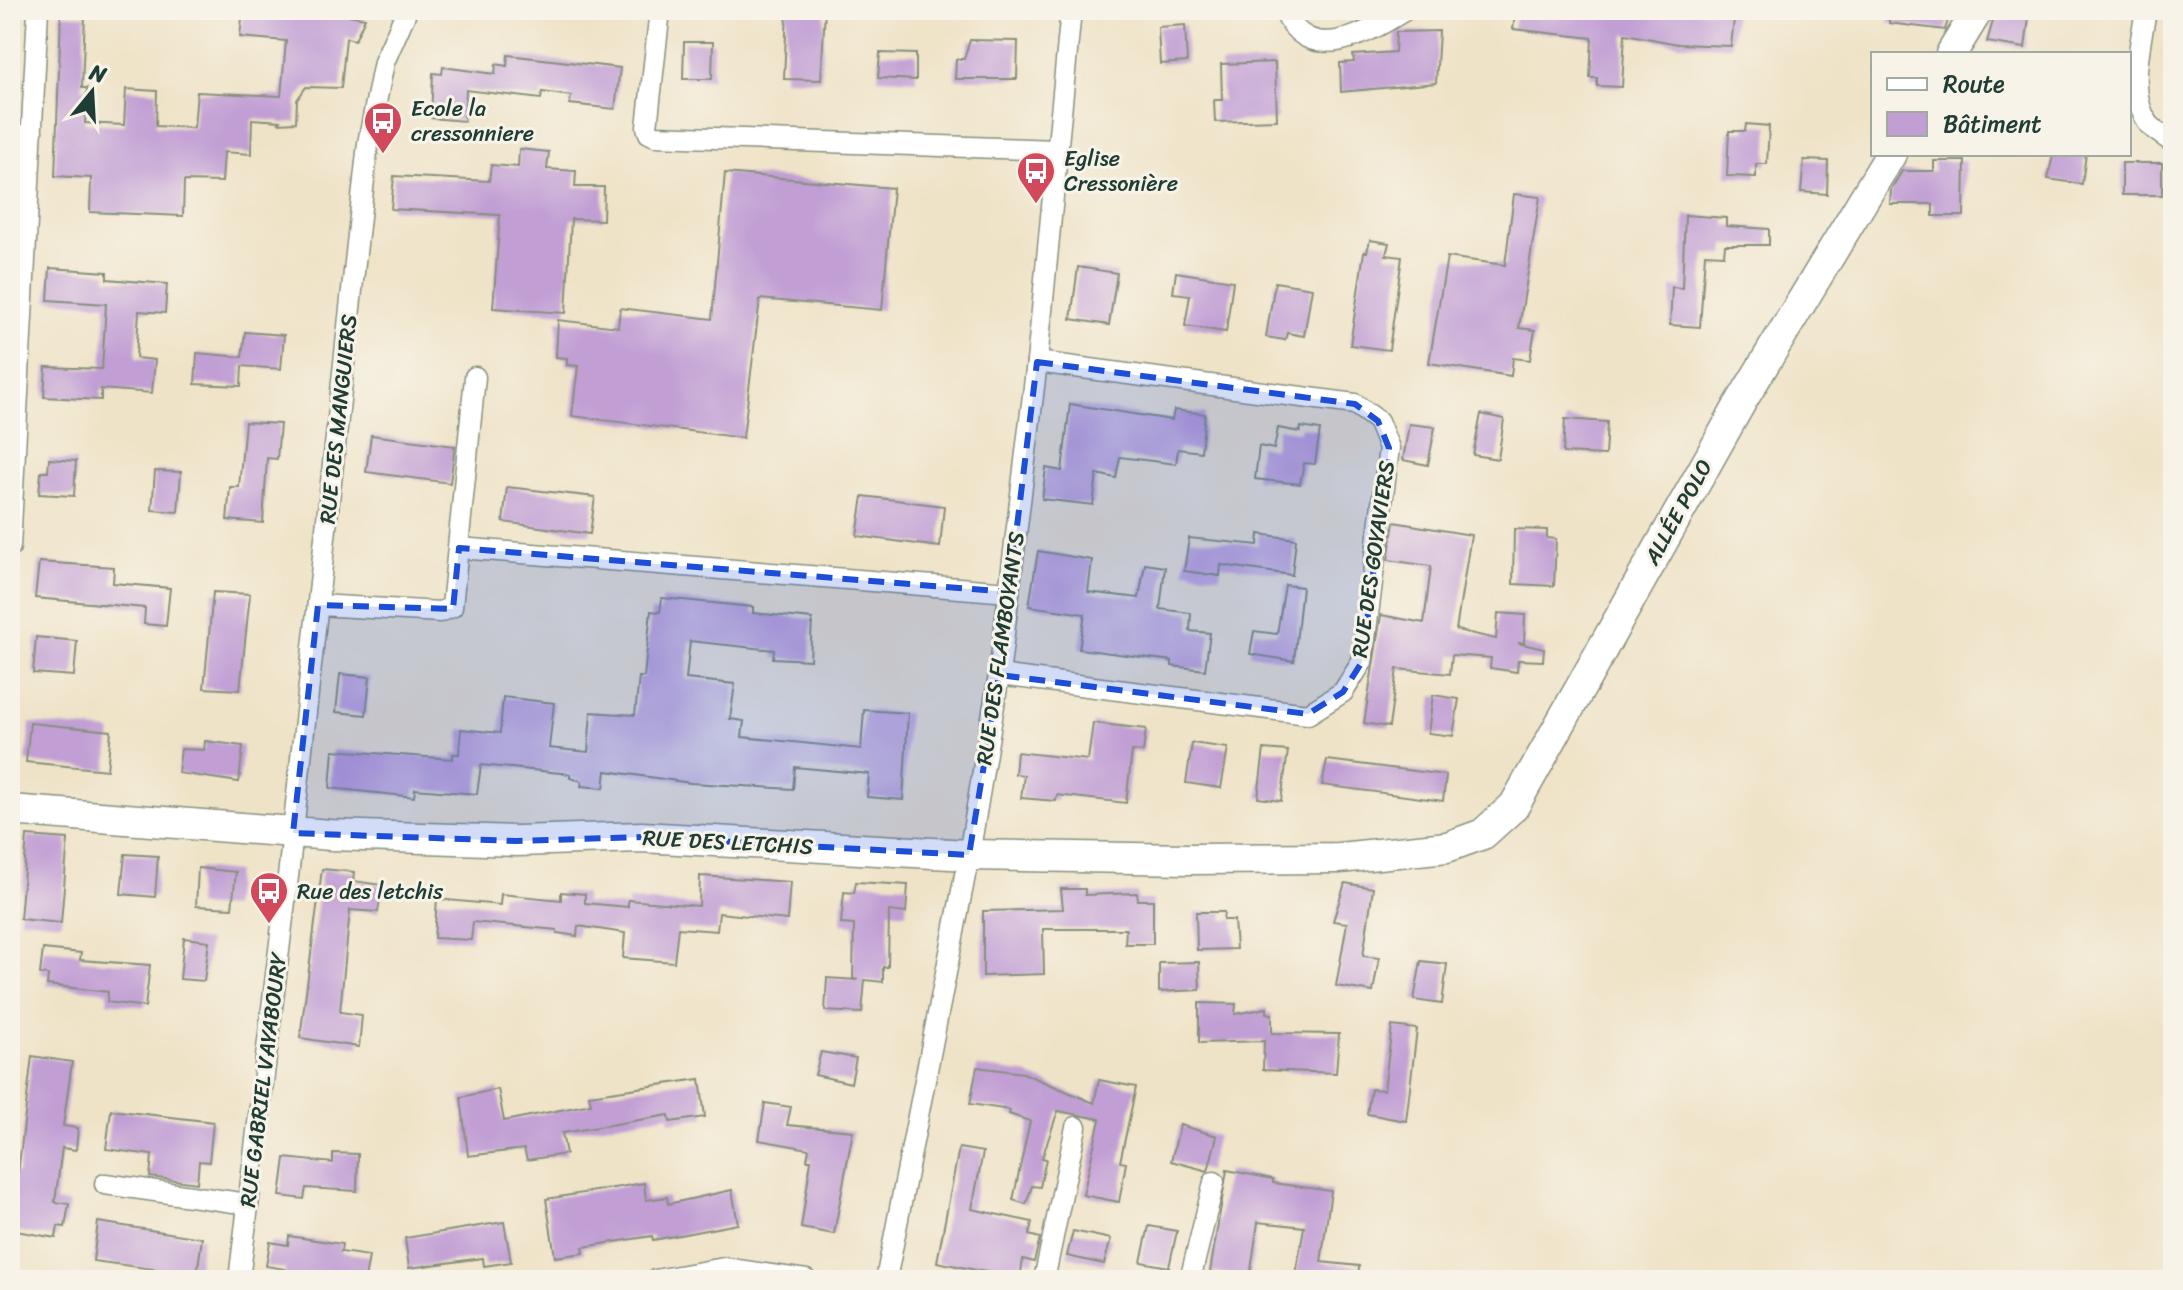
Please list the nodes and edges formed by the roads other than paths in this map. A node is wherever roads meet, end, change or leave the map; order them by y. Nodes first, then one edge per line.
1 (38, 10) edge
2 (407, 10) edge
3 (660, 10) edge
4 (1071, 10) edge
5 (1284, 10) edge
6 (1405, 10) edge
7 (1978, 10) edge
8 (2146, 10) edge
9 (1952, 52) edge
10 (32, 132) junction
11 (2173, 143) edge
12 (10, 144) edge
13 (1057, 150) junction
14 (1890, 156) edge
15 (1037, 362) junction
16 (475, 377) dead end
17 (14, 420) edge
18 (10, 547) edge
19 (459, 548) junction
20 (1009, 592) junction
21 (318, 605) junction
22 (999, 675) junction
23 (10, 810) edge
24 (293, 833) junction
25 (1447, 847) joint
26 (969, 855) junction
27 (1076, 1127) dead end
28 (1214, 1182) dead end
29 (105, 1184) dead end
30 (248, 1204) junction
31 (239, 1280) edge
32 (655, 1280) edge
33 (806, 1280) edge
34 (886, 1280) edge
35 (1044, 1280) edge
36 (1190, 1280) edge

1 - 10 street
2 - 21 street, RUE DES MANGUIERS
3 - 13 street
4 - 13 street, RUE DES FLAMBOYANTS
5 - 6 street
7 - 9 street
8 - 11 street
10 - 12 street
10 - 17 street
13 - 15 street, RUE DES FLAMBOYANTS
14 - 25 street, ALLÉE POLO
15 - 20 street, RUE DES FLAMBOYANTS
15 - 22 street, RUE DES GOYAVIERS
16 - 19 street
17 - 18 street
19 - 20 street
19 - 21 street
20 - 22 street, RUE DES FLAMBOYANTS
21 - 24 street, RUE DES MANGUIERS
22 - 26 street, RUE DES FLAMBOYANTS
23 - 24 street, RUE DES LETCHIS
24 - 26 street, RUE DES LETCHIS
24 - 30 street, RUE GABRIEL VAYABOURY
25 - 26 street, RUE DES LETCHIS
26 - 34 street, RUE DES FLAMBOYANTS
27 - 35 street
28 - 36 street
29 - 30 street
30 - 31 street, RUE GABRIEL VAYABOURY
32 - 33 street

